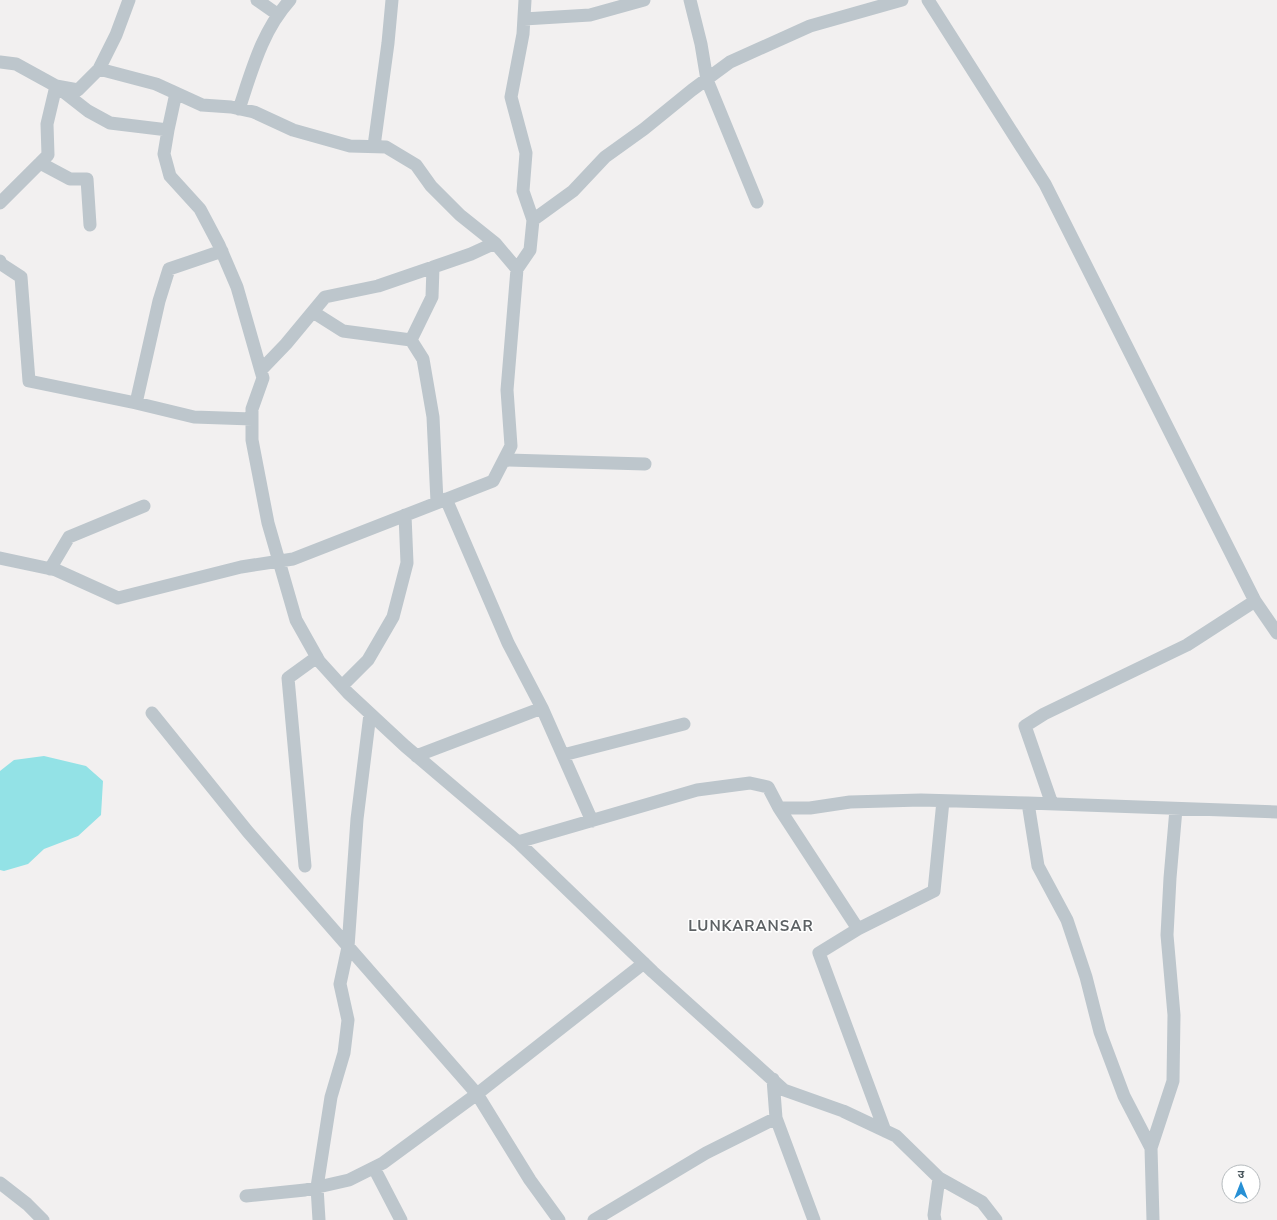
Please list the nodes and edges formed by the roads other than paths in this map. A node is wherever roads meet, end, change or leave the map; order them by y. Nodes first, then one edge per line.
1 (128, 0) edge
2 (257, 0) edge
3 (290, 0) edge
4 (392, 0) edge
5 (526, 0) edge
6 (644, 0) edge
7 (690, 0) edge
8 (928, 0) edge
9 (893, 1) edge
10 (278, 14) junction
11 (524, 19) junction
12 (0, 62) edge
13 (100, 69) junction
14 (707, 80) junction
15 (56, 86) junction
16 (176, 93) junction
17 (239, 109) junction
18 (168, 130) junction
19 (374, 146) junction
20 (40, 163) junction
21 (758, 202) dead end
22 (0, 203) edge
23 (534, 220) junction
24 (90, 225) dead end
25 (495, 243) junction
26 (222, 251) junction
27 (0, 261) edge
28 (433, 267) junction
29 (518, 269) junction
30 (313, 312) junction
31 (411, 340) junction
32 (261, 370) junction
33 (136, 403) junction
34 (252, 419) junction
35 (504, 460) junction
36 (645, 464) dead end
37 (441, 501) junction
38 (144, 506) dead end
39 (405, 515) junction
40 (0, 558) edge
41 (279, 561) junction
42 (50, 569) junction
43 (1255, 601) junction
44 (1277, 633) edge
45 (317, 657) junction
46 (342, 686) junction
47 (542, 708) junction
48 (152, 713) dead end
49 (370, 714) junction
50 (684, 724) dead end
51 (563, 754) junction
52 (416, 756) junction
53 (943, 801) junction
54 (1028, 803) junction
55 (1052, 804) junction
56 (779, 808) junction
57 (1176, 809) junction
58 (1277, 812) edge
59 (592, 821) junction
60 (518, 842) junction
61 (305, 866) dead end
62 (858, 929) junction
63 (348, 947) junction
64 (644, 963) junction
65 (773, 1079) junction
66 (477, 1094) junction
67 (776, 1118) junction
68 (885, 1131) junction
69 (1151, 1148) junction
70 (374, 1168) junction
71 (939, 1178) junction
72 (0, 1183) edge
73 (317, 1187) junction
74 (246, 1196) dead end
75 (43, 1220) edge
76 (319, 1220) edge
77 (401, 1220) edge
78 (559, 1220) edge
79 (594, 1220) edge
80 (814, 1220) edge
81 (935, 1220) edge
82 (996, 1220) edge
83 (1153, 1220) edge

1 - 13 street
2 - 10 street
3 - 10 street
4 - 19 street
5 - 11 street
6 - 11 street
7 - 14 street
8 - 43 street
9 - 14 street
10 - 17 street
11 - 23 street
12 - 15 street
13 - 15 street
13 - 16 street
14 - 21 street
14 - 23 street
15 - 18 street
15 - 20 street
16 - 17 street
16 - 18 street
17 - 19 street
18 - 26 street
19 - 25 street
20 - 22 street
20 - 24 street
23 - 29 street
25 - 28 street
25 - 29 street
26 - 32 street
26 - 33 street
27 - 33 street
28 - 30 street
28 - 31 street
29 - 35 street
30 - 31 street
30 - 32 street
31 - 37 street
32 - 34 street
33 - 34 street
34 - 41 street
35 - 36 street
35 - 37 street
37 - 39 street
37 - 47 street
38 - 42 street
39 - 41 street
39 - 46 street
40 - 42 street
41 - 42 street
41 - 45 street
43 - 44 street
43 - 55 street
45 - 46 street
45 - 61 street
46 - 49 street
47 - 51 street
47 - 52 street
48 - 63 street
49 - 52 street
49 - 63 street
50 - 51 street
51 - 59 street
52 - 60 street
53 - 54 street
53 - 56 street
53 - 62 street
54 - 55 street
54 - 69 street
55 - 57 street
56 - 59 street
56 - 62 street
57 - 58 street
57 - 69 street
59 - 60 street
60 - 64 street
62 - 68 street
63 - 66 street
63 - 73 street
64 - 65 street
64 - 66 street
65 - 67 street
65 - 68 street
66 - 70 street
66 - 78 street
67 - 79 street
67 - 80 street
68 - 71 street
69 - 83 street
70 - 73 street
70 - 77 street
71 - 81 street
71 - 82 street
72 - 75 street
73 - 74 street
73 - 76 street

